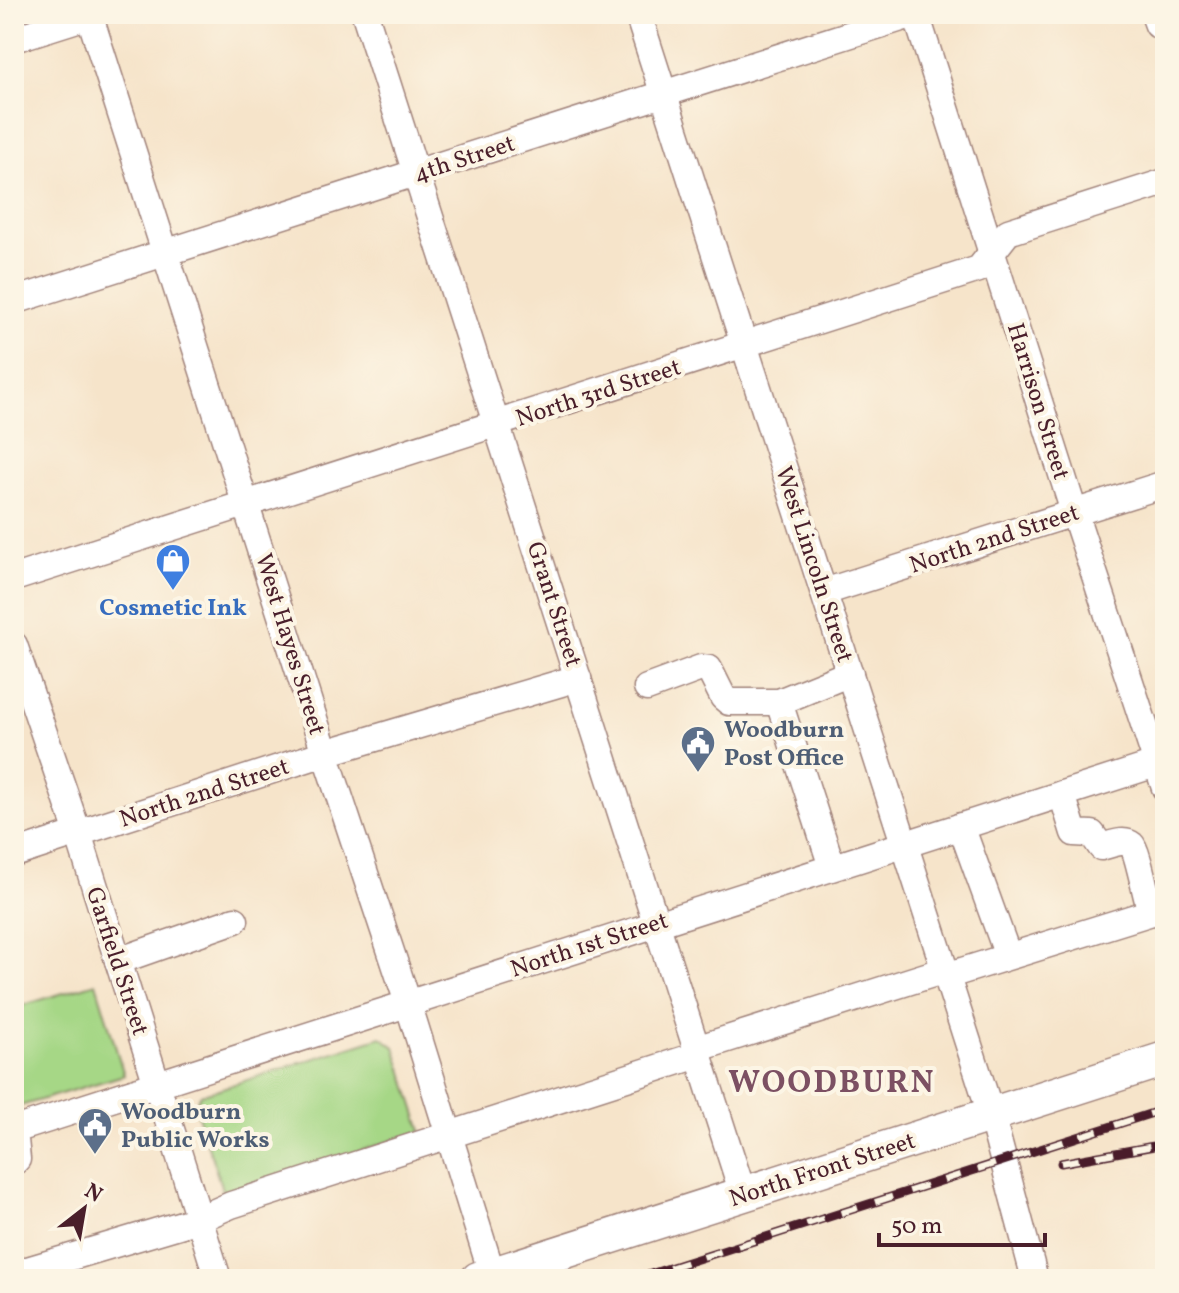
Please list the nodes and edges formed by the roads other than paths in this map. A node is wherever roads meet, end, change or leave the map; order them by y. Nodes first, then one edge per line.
1 (91, 14) edge
2 (365, 14) edge
3 (638, 14) edge
4 (915, 14) edge
5 (1154, 14) edge
6 (1165, 29) edge
7 (14, 39) edge
8 (664, 94) junction
9 (417, 173) junction
10 (1165, 182) edge
11 (992, 252) junction
12 (165, 253) junction
13 (14, 301) edge
14 (745, 346) junction
15 (497, 424) junction
16 (1165, 484) edge
17 (247, 504) junction
18 (1074, 512) junction
19 (14, 578) edge
20 (824, 592) junction
21 (14, 645) edge
22 (850, 673) junction
23 (578, 678) junction
24 (647, 688) dead end
25 (779, 702) junction
26 (325, 753) junction
27 (1162, 771) edge
28 (1062, 794) junction
29 (961, 826) junction
30 (78, 833) junction
31 (904, 844) junction
32 (14, 854) edge
33 (832, 867) junction
34 (1158, 910) edge
35 (235, 920) dead end
36 (656, 923) junction
37 (1008, 956) junction
38 (118, 961) junction
39 (946, 973) junction
40 (408, 1003) junction
41 (697, 1052) junction
42 (1165, 1059) edge
43 (157, 1083) junction
44 (991, 1114) junction
45 (14, 1130) edge
46 (448, 1134) junction
47 (14, 1162) edge
48 (743, 1194) junction
49 (199, 1219) junction
50 (14, 1274) edge
51 (485, 1277) edge
52 (218, 1279) edge
53 (1035, 1279) edge

1 - 7 street
1 - 12 street, West Hayes Street
2 - 9 street, Grant Street
3 - 8 street, West Lincoln Street
4 - 8 street, 4th Street
4 - 11 street, Harrison Street
5 - 6 street
8 - 9 street, 4th Street
8 - 14 street, West Lincoln Street
9 - 12 street, 4th Street
9 - 15 street, Grant Street
10 - 11 street, North 3rd Street
11 - 14 street, North 3rd Street
11 - 18 street, Harrison Street
12 - 13 street, 4th Street
12 - 17 street, West Hayes Street
14 - 15 street, North 3rd Street
14 - 20 street, West Lincoln Street
15 - 17 street, North 3rd Street
15 - 23 street, Grant Street
16 - 18 street, North 2nd Street
17 - 19 street, North 3rd Street
17 - 26 street, West Hayes Street
18 - 20 street, North 2nd Street
18 - 27 street, Harrison Street
20 - 22 street, West Lincoln Street
21 - 30 street, Garfield Street
22 - 25 street
22 - 31 street, West Lincoln Street
23 - 26 street, North 2nd Street
23 - 36 street, Grant Street
24 - 25 street
25 - 33 street
26 - 30 street, North 2nd Street
26 - 40 street, West Hayes Street
27 - 28 street, North 1st Street
28 - 29 street, North 1st Street
28 - 34 street
29 - 31 street, North 1st Street
29 - 37 street
30 - 32 street, North 2nd Street
30 - 38 street, Garfield Street
31 - 33 street, North 1st Street
31 - 39 street, West Lincoln Street
33 - 36 street, North 1st Street
34 - 37 street
35 - 38 street
36 - 40 street, North 1st Street
36 - 41 street, Grant Street
37 - 39 street
38 - 43 street, Garfield Street
39 - 41 street
39 - 44 street, West Lincoln Street
40 - 43 street, North 1st Street
40 - 46 street, West Hayes Street
41 - 46 street
41 - 48 street, Grant Street
42 - 44 main road, North Front Street
43 - 45 street, North 1st Street
43 - 49 street, Garfield Street
44 - 48 main road, North Front Street
44 - 53 street, West Lincoln Street
45 - 47 street
46 - 49 street
46 - 51 street, West Hayes Street
48 - 51 main road, North Front Street
49 - 50 street
49 - 52 street, Garfield Street

